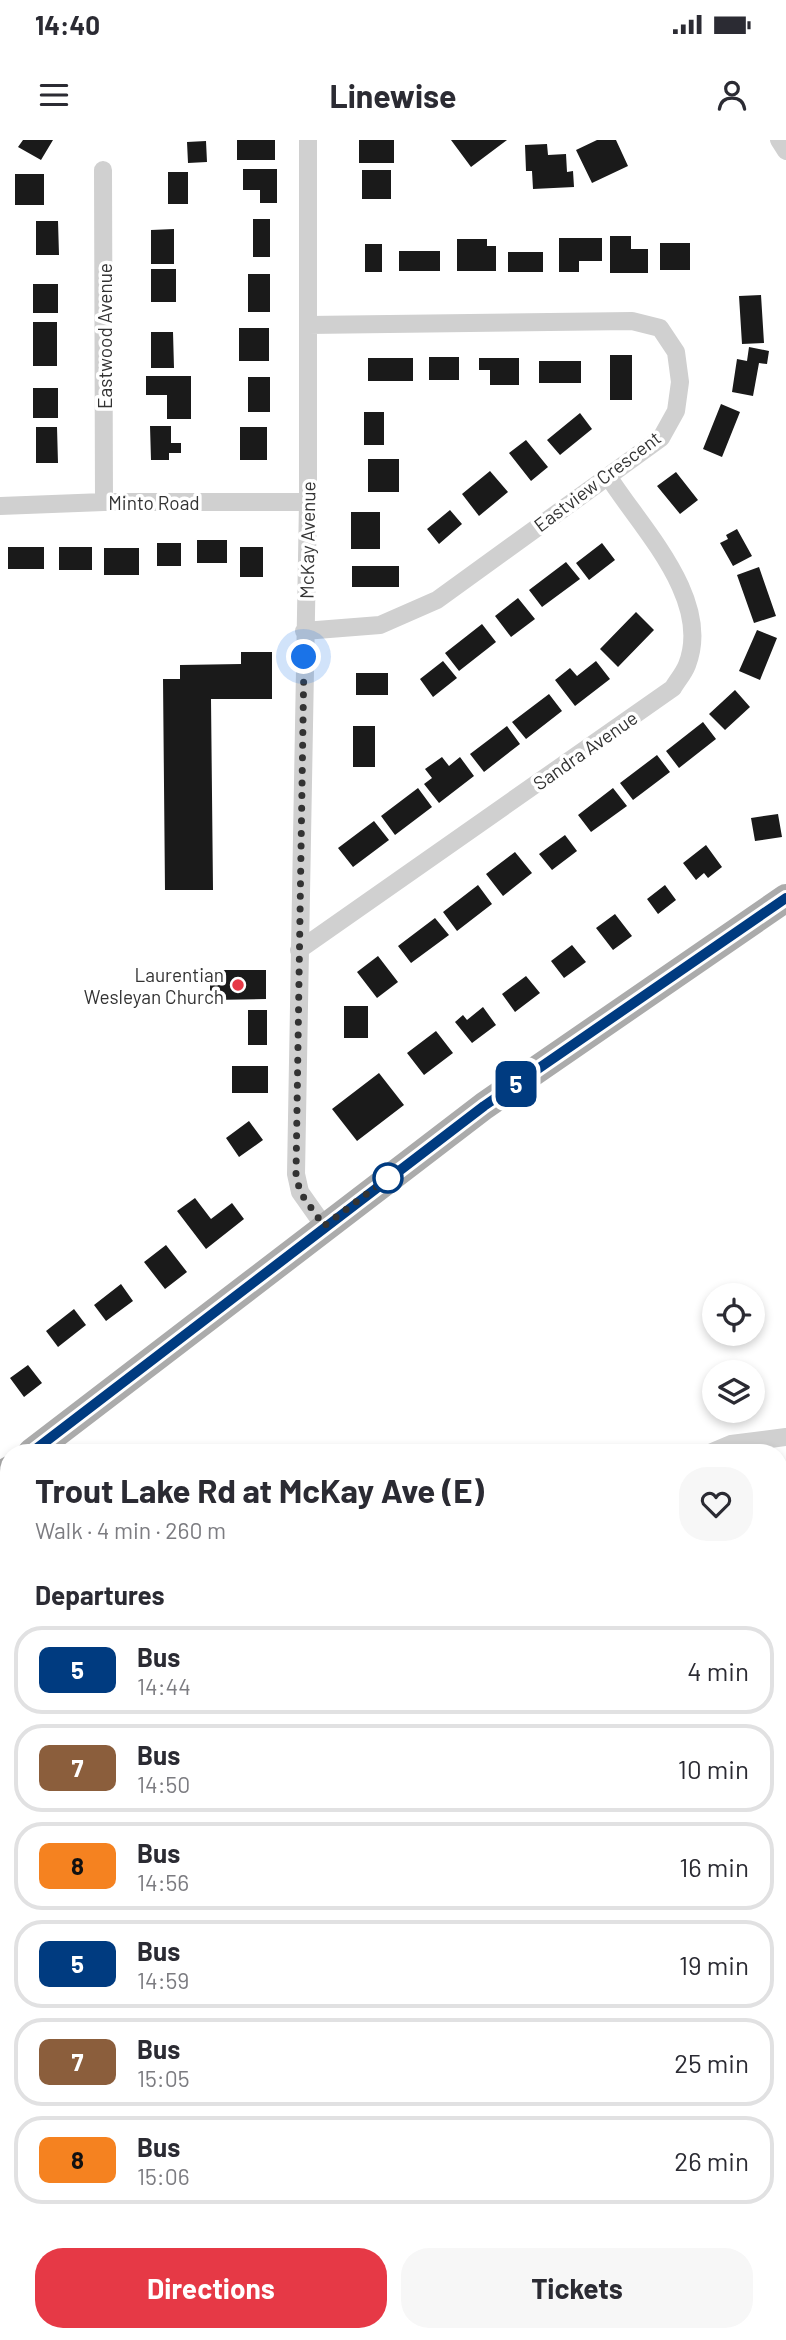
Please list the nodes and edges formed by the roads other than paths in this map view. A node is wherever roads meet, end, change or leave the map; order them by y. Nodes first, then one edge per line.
1 (308, 140) edge
2 (779, 140) edge
3 (786, 151) edge
4 (103, 170) dead end
5 (308, 325) junction
6 (608, 476) junction
7 (104, 502) junction
8 (308, 502) junction
9 (0, 506) edge
10 (304, 631) junction
11 (786, 898) edge
12 (299, 950) junction
13 (324, 1226) junction
14 (786, 1437) edge
15 (42, 1444) edge
16 (731, 1444) edge

1 - 5 street, McKay Avenue
2 - 3 street
4 - 7 street, Eastwood Avenue
5 - 6 street, Eastview Crescent
5 - 8 street, McKay Avenue
6 - 10 street, Eastview Crescent
6 - 12 street, Sandra Avenue
7 - 8 street, Minto Road
7 - 9 street, Minto Road
8 - 10 street, McKay Avenue
10 - 12 street, McKay Avenue
11 - 13 main road
12 - 13 street, McKay Avenue
13 - 15 main road
14 - 16 street

